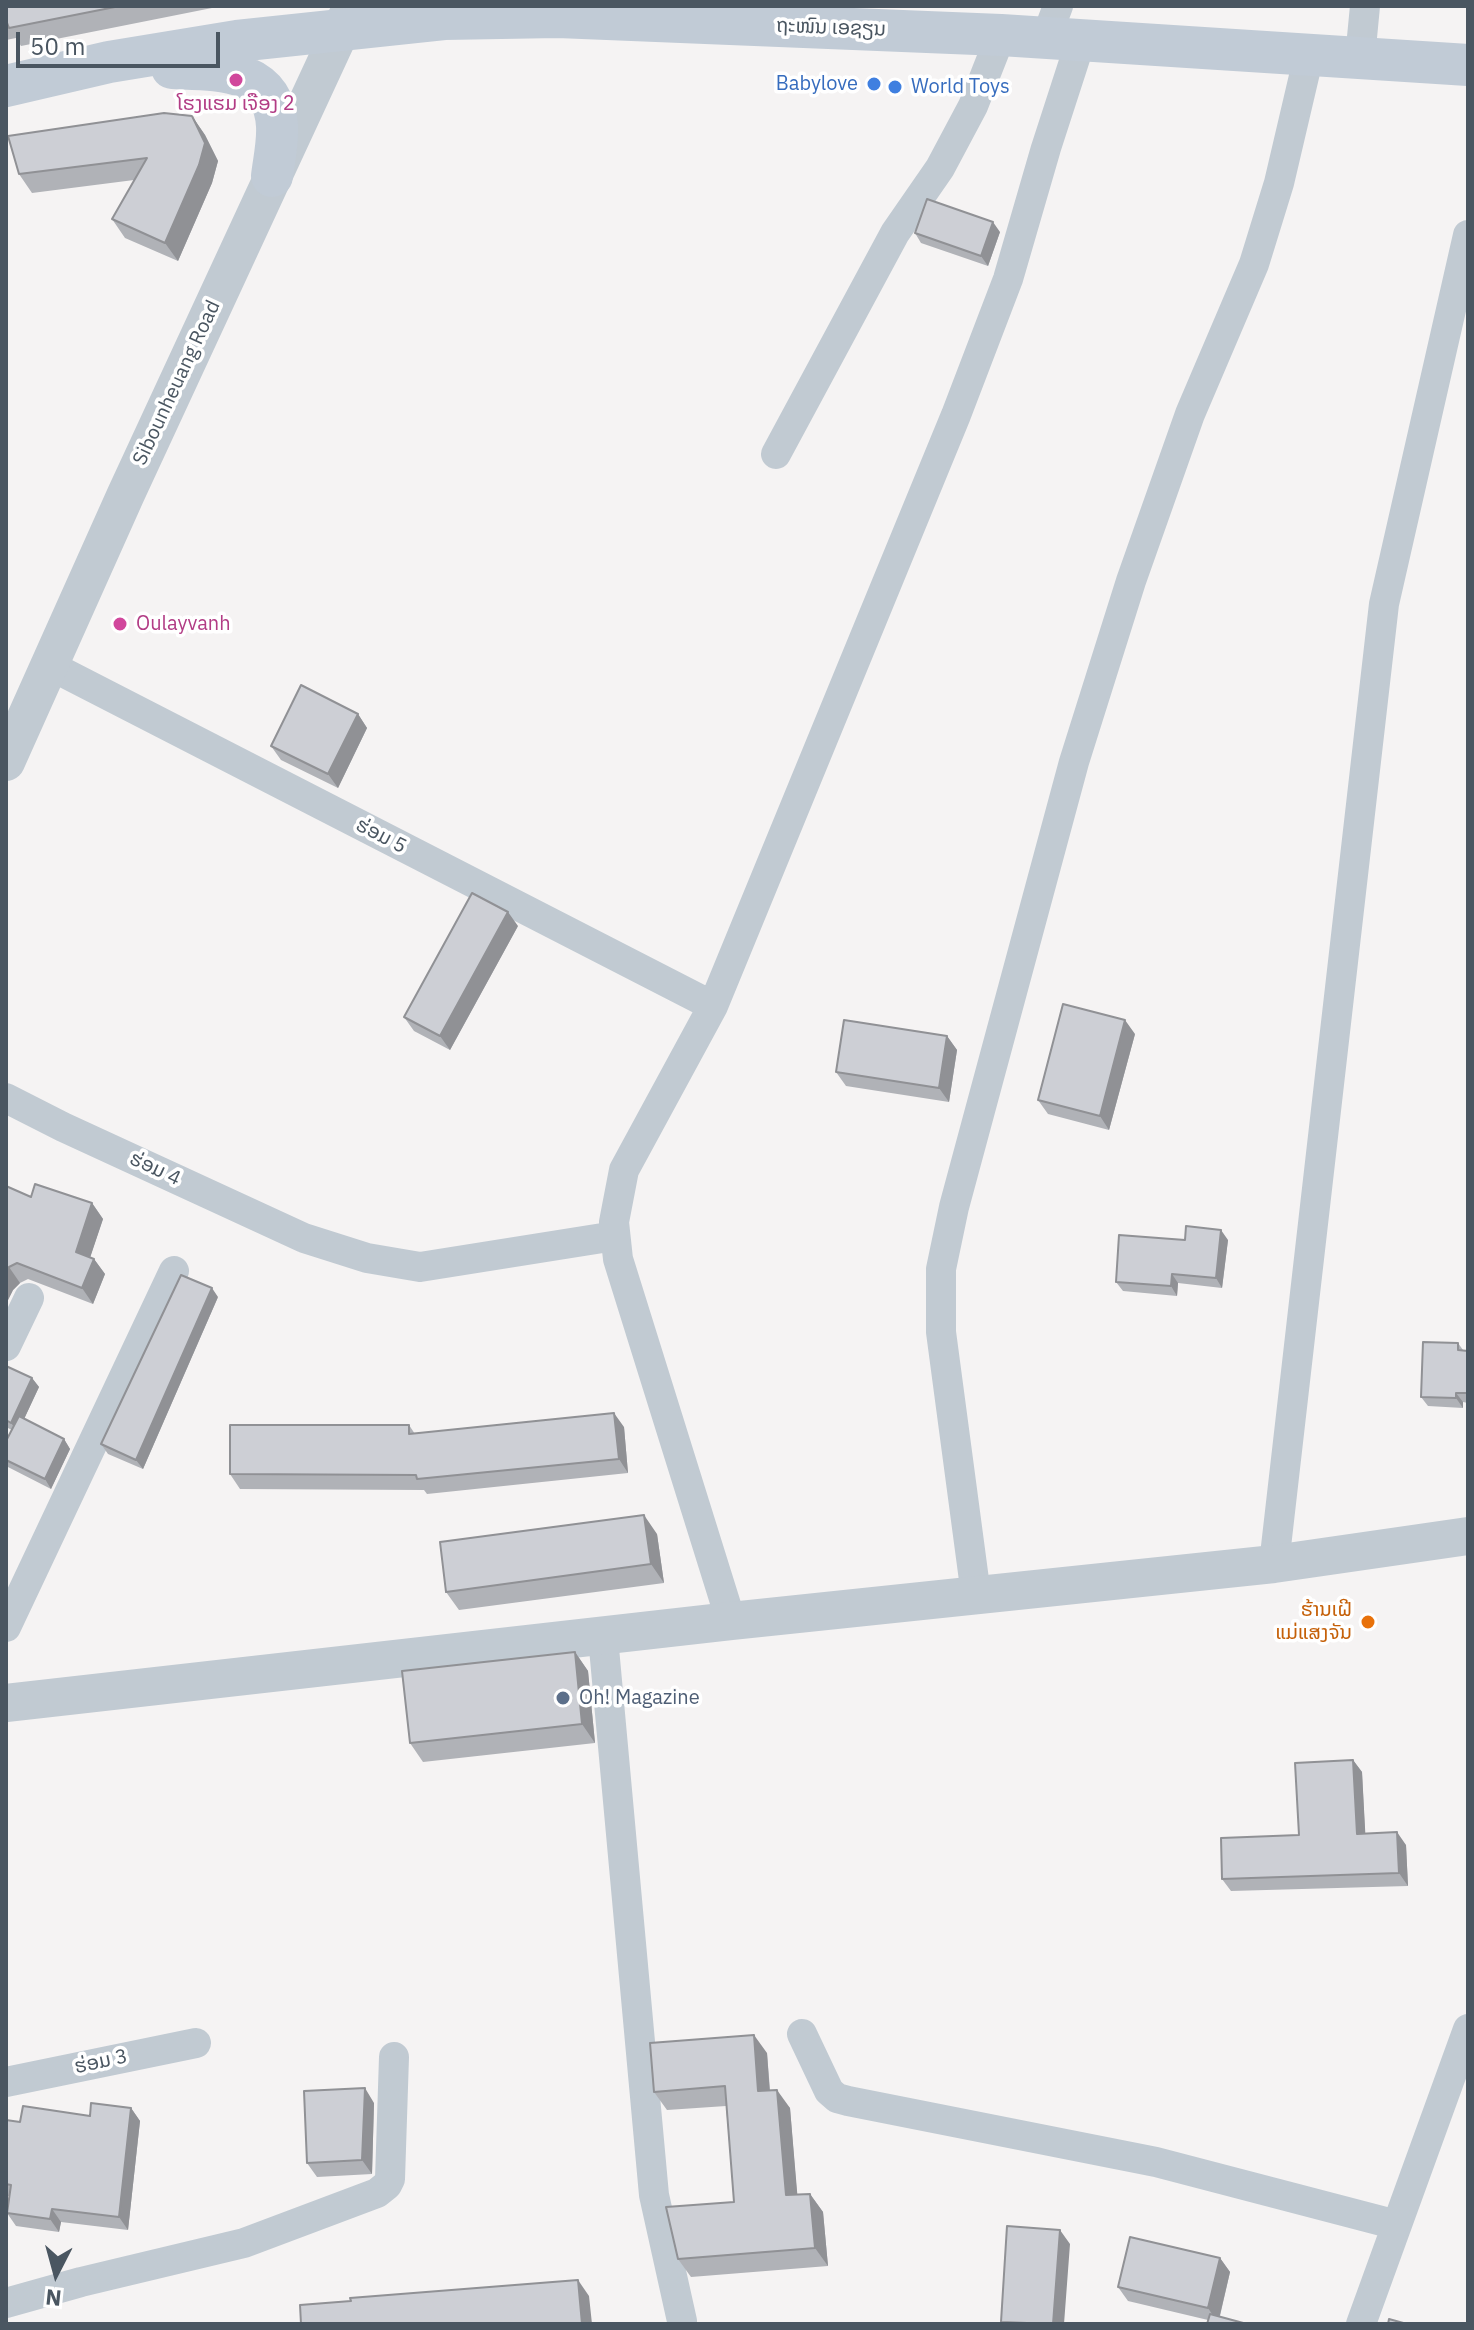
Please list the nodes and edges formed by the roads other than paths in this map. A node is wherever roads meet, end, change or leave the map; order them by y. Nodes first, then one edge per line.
1 (500, 6) edge
2 (1365, 6) edge
3 (558, 17) junction
4 (346, 18) edge
5 (1062, 28) edge
6 (1001, 35) junction
7 (1309, 55) junction
8 (1360, 58) junction
9 (109, 62) junction
10 (1468, 65) edge
11 (6, 86) edge
12 (272, 176) junction
13 (1468, 235) edge
14 (776, 454) dead end
15 (49, 665) junction
16 (6, 762) edge
17 (713, 1006) junction
18 (6, 1098) edge
19 (615, 1236) junction
20 (174, 1271) dead end
21 (29, 1298) dead end
22 (6, 1346) edge
23 (1468, 1536) edge
24 (1274, 1564) junction
25 (976, 1595) junction
26 (731, 1621) junction
27 (6, 1627) edge
28 (603, 1637) junction
29 (6, 1703) edge
30 (1468, 2029) edge
31 (802, 2034) dead end
32 (196, 2043) dead end
33 (394, 2057) dead end
34 (6, 2082) edge
35 (1397, 2225) junction
36 (6, 2303) edge
37 (682, 2321) dead end
38 (1361, 2324) edge

1 - 3 main road
2 - 8 street
3 - 4 main road, ຖະໜົນ ເອຊຽນ
3 - 6 main road, ຖະໜົນ ເອຊຽນ
4 - 9 main road, ຖະໜົນ ເອຊຽນ
4 - 12 street, Sibounheuang Road
5 - 6 main road, ຖະໜົນ ເອຊຽນ
5 - 7 main road, ຖະໜົນ ເອຊຽນ
5 - 17 street
6 - 14 street
7 - 8 main road, ຖະໜົນ ເອຊຽນ
7 - 25 street
8 - 10 main road, ຖະໜົນ ເອຊຽນ
9 - 11 main road, ຖະໜົນ ເອຊຽນ
9 - 12 main road
12 - 15 street, Sibounheuang Road
13 - 24 street
15 - 16 street, Sibounheuang Road
15 - 17 street, ຮ່ອມ 5
17 - 19 street
18 - 19 street, ຮ່ອມ 4
19 - 26 street
20 - 27 street
21 - 22 street
23 - 24 street
24 - 25 street
25 - 26 street
26 - 28 street
28 - 29 street
28 - 37 street
30 - 35 street
31 - 35 street
32 - 34 street, ຮ່ອມ 3
33 - 36 street
35 - 38 street

